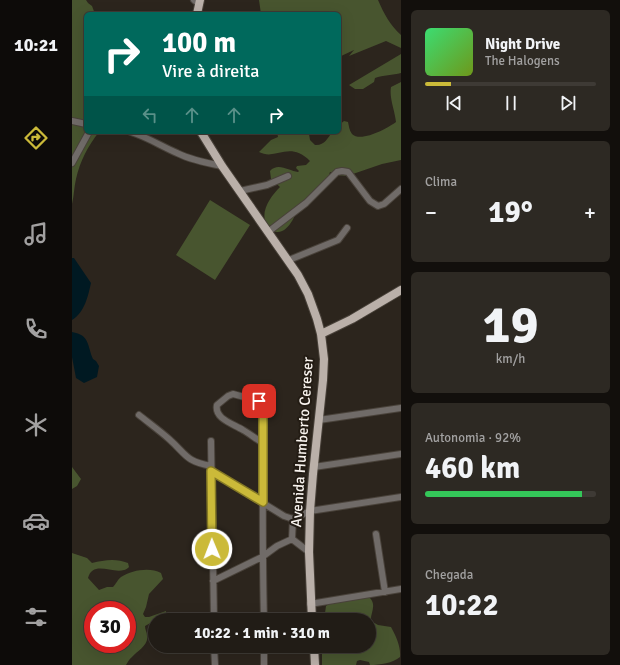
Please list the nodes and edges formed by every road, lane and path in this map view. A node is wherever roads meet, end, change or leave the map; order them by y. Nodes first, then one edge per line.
1 (196, 0) edge
2 (193, 12) edge
3 (197, 12) edge
4 (72, 121) edge
5 (84, 124) edge
6 (88, 134) edge
7 (136, 134) edge
8 (202, 134) edge
9 (72, 163) edge
10 (222, 166) junction
11 (288, 176) dead end
12 (401, 189) edge
13 (240, 191) junction
14 (347, 228) dead end
15 (268, 232) junction
16 (289, 260) junction
17 (401, 290) edge
18 (321, 334) junction
19 (401, 408) edge
20 (139, 415) dead end
21 (319, 420) junction
22 (211, 441) dead end
23 (263, 443) junction
24 (401, 454) edge
25 (314, 466) junction
26 (211, 468) junction
27 (401, 497) edge
28 (263, 502) junction
29 (310, 511) junction
30 (293, 519) junction
31 (376, 534) dead end
32 (292, 539) junction
33 (309, 552) junction
34 (262, 557) junction
35 (213, 581) junction
36 (401, 589) edge
37 (385, 592) junction
38 (310, 604) junction
39 (214, 613) edge
40 (264, 613) edge
41 (311, 613) edge
42 (214, 653) edge
43 (264, 653) edge
44 (314, 653) edge
45 (214, 665) edge
46 (264, 665) edge
47 (315, 665) edge

1 - 2 main road
1 - 3 main road
4 - 5 street
6 - 9 street
7 - 10 street
8 - 10 main road, Avenida Humberto Cereser
10 - 13 main road, Avenida Humberto Cereser
11 - 13 street
12 - 15 street
13 - 15 main road, Avenida Humberto Cereser
14 - 16 street
15 - 16 main road, Avenida Humberto Cereser
16 - 18 main road, Avenida Humberto Cereser
17 - 18 main road
18 - 21 main road, Avenida Humberto Cereser
19 - 21 street
20 - 26 street
21 - 25 main road, Avenida Humberto Cereser
22 - 26 street
23 - 23 street
23 - 28 street
24 - 25 street
25 - 29 main road, Avenida Humberto Cereser
26 - 28 street
26 - 35 street
27 - 29 street
28 - 30 street
28 - 34 street
29 - 30 street
29 - 33 main road, Avenida Humberto Cereser
30 - 32 street
31 - 37 street
32 - 33 street
32 - 34 street
33 - 38 main road, Avenida Humberto Cereser
34 - 35 street
34 - 40 street
35 - 39 street
36 - 37 street
37 - 38 street
38 - 41 main road, Avenida Humberto Cereser
42 - 45 street
43 - 46 street
44 - 47 main road

